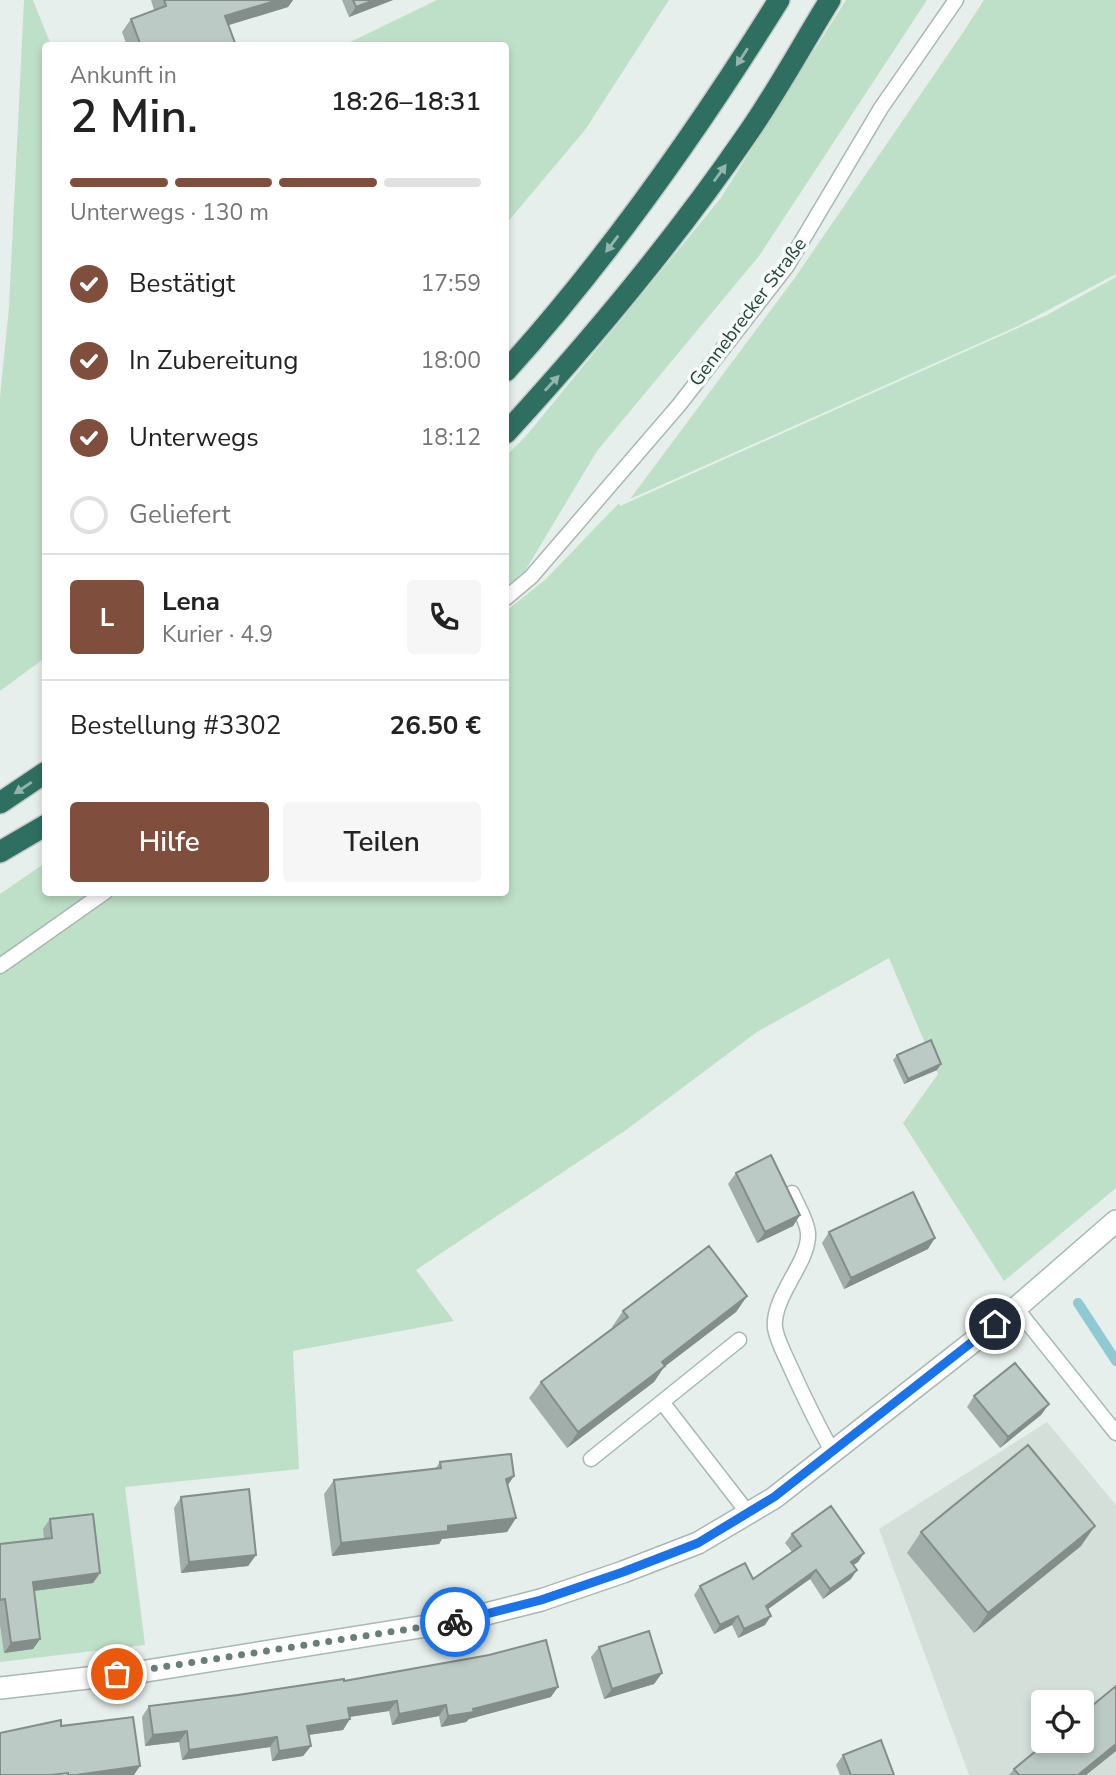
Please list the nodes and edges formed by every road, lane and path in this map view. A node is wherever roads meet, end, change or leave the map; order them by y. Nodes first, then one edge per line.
1 (779, 0) edge
2 (830, 0) edge
3 (956, 0) edge
4 (509, 367) edge
5 (509, 430) edge
6 (509, 595) edge
7 (42, 775) edge
8 (0, 803) edge
9 (42, 827) edge
10 (0, 852) edge
11 (99, 896) edge
12 (0, 966) edge
13 (792, 1193) edge
14 (1116, 1221) edge
15 (1016, 1308) junction
16 (740, 1340) dead end
17 (662, 1402) junction
18 (1116, 1433) edge
19 (832, 1451) junction
20 (591, 1459) dead end
21 (748, 1513) junction
22 (0, 1688) edge

1 -> 4 highway
5 -> 2 highway
3 - 6 lane, Gennebrecker Straße
7 -> 8 highway
9 - 10 highway
11 - 12 lane
13 - 19 lane
14 - 15 street
15 - 18 lane
15 - 19 street
16 - 17 lane
17 - 20 lane
17 - 21 lane
19 - 21 street
21 - 22 street

